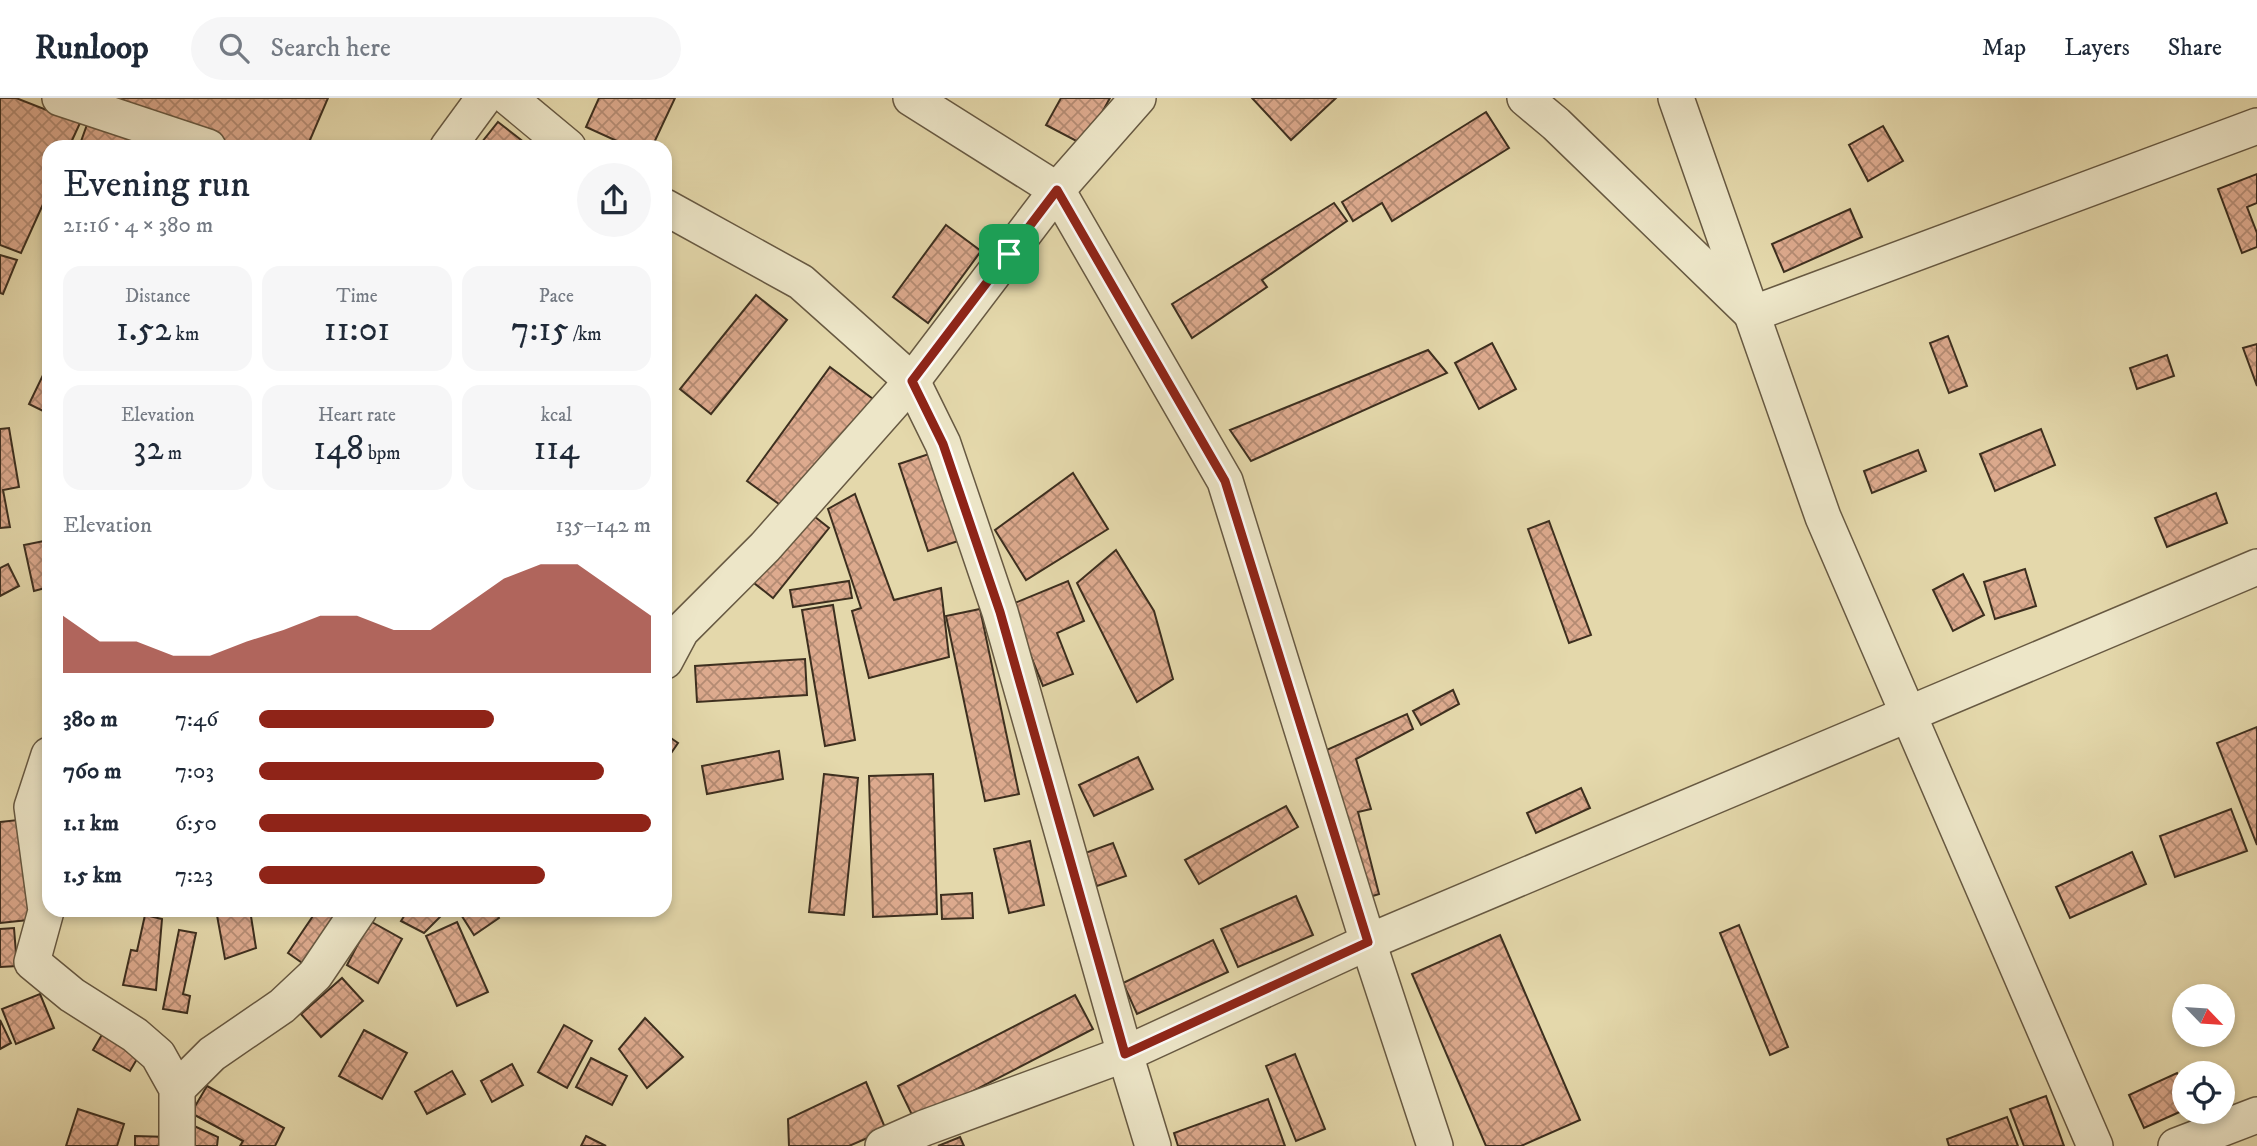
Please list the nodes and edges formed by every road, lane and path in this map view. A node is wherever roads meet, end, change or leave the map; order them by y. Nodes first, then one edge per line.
1 (60, 98) edge
2 (484, 98) edge
3 (509, 98) edge
4 (911, 98) edge
5 (1138, 98) edge
6 (1525, 98) edge
7 (1676, 98) edge
8 (2257, 126) edge
9 (187, 140) edge
10 (453, 140) edge
11 (560, 140) edge
12 (1057, 190) junction
13 (672, 211) edge
14 (1752, 314) junction
15 (912, 381) junction
16 (2257, 567) edge
17 (672, 648) edge
18 (1908, 713) junction
19 (42, 776) edge
20 (42, 881) edge
21 (44, 917) edge
22 (354, 917) edge
23 (1368, 942) junction
24 (1125, 1054) junction
25 (177, 1089) junction
26 (2257, 1115) edge
27 (177, 1146) edge
28 (883, 1146) edge
29 (1153, 1146) edge
30 (1435, 1146) edge
31 (2095, 1146) edge
32 (2176, 1146) edge

1 - 9 street
2 - 10 street
3 - 11 street
4 - 12 street
5 - 12 street
6 - 14 street
7 - 14 street
8 - 14 street
12 - 15 street
12 - 23 street
13 - 15 street
14 - 18 street
15 - 17 street
15 - 24 street
16 - 18 street
18 - 23 street
18 - 31 street
19 - 20 street
21 - 25 street
22 - 25 street
23 - 24 street
23 - 30 street
24 - 28 street
24 - 29 street
25 - 27 street
26 - 32 street

